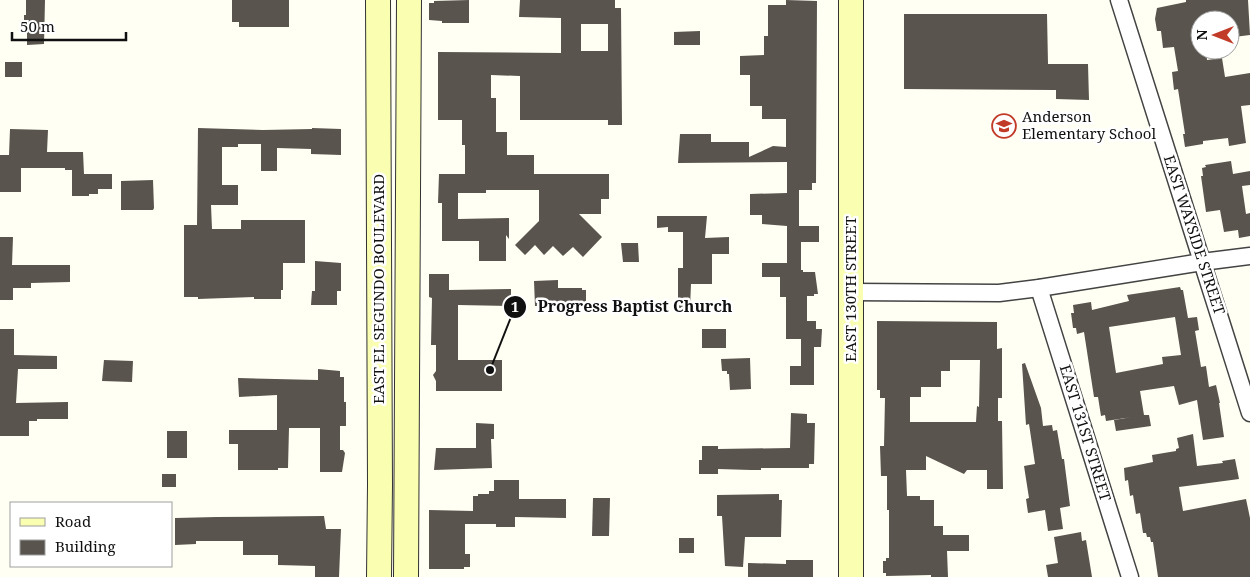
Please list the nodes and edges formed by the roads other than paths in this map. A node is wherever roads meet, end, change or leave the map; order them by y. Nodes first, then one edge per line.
1 (378, 0) edge
2 (409, 0) edge
3 (851, 0) edge
4 (1119, 0) edge
5 (1250, 256) edge
6 (1202, 262) junction
7 (1040, 288) junction
8 (851, 292) junction
9 (1250, 413) edge
10 (379, 577) edge
11 (406, 577) edge
12 (851, 577) edge
13 (1130, 577) edge

1 - 10 main road, EAST EL SEGUNDO BOULEVARD
2 - 11 main road, EAST EL SEGUNDO BOULEVARD
3 - 8 main road, EAST 130TH STREET
4 - 6 street, EAST WAYSIDE STREET
5 - 6 street
6 - 7 street
6 - 9 street, EAST WAYSIDE STREET
7 - 8 street
7 - 13 street, EAST 131ST STREET
8 - 12 main road, EAST 130TH STREET

